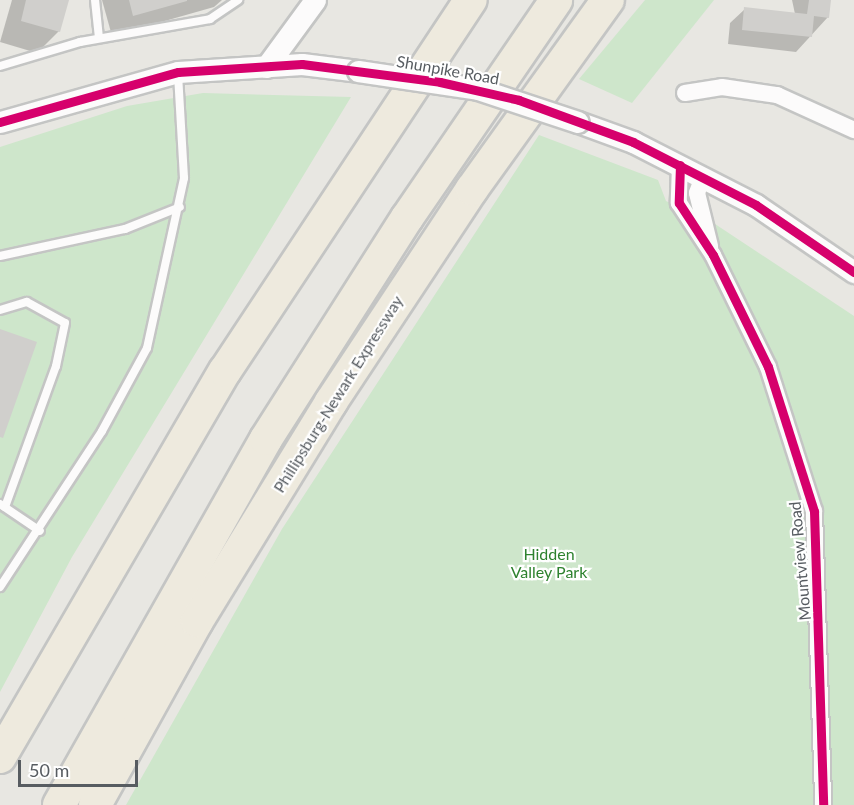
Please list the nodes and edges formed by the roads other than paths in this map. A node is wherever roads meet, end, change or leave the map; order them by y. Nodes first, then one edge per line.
1 (95, 0) edge
2 (238, 0) edge
3 (315, 0) edge
4 (461, 0) edge
5 (471, 0) edge
6 (556, 0) edge
7 (608, 0) edge
8 (99, 38) junction
9 (438, 47) junction
10 (0, 66) edge
11 (266, 67) junction
12 (178, 72) junction
13 (685, 93) dead end
14 (0, 122) edge
15 (854, 130) edge
16 (680, 165) junction
17 (703, 177) junction
18 (180, 207) junction
19 (713, 255) junction
20 (0, 256) edge
21 (854, 272) edge
22 (0, 310) edge
23 (3, 505) edge
24 (40, 531) junction
25 (0, 587) edge
26 (0, 757) edge
27 (59, 805) edge
28 (94, 805) edge
29 (823, 805) edge

1 - 8 lane
2 - 8 lane
3 - 11 street
4 - 9 highway
5 - 9 highway
6 - 27 highway
7 - 28 highway, Phillipsburg-Newark Expressway
8 - 10 lane
9 - 26 highway
11 - 12 street, Shunpike Road
11 - 16 street, Shunpike Road, bridge
12 - 14 street, Shunpike Road
12 - 18 lane
13 - 15 street
16 - 17 street, Shunpike Road
16 - 19 street, Mountview Road
17 - 19 street, Mountview Road
17 - 21 street, Shunpike Road
18 - 20 lane
18 - 24 lane
19 - 29 street, Mountview Road
22 - 23 lane
23 - 24 lane
24 - 25 lane

